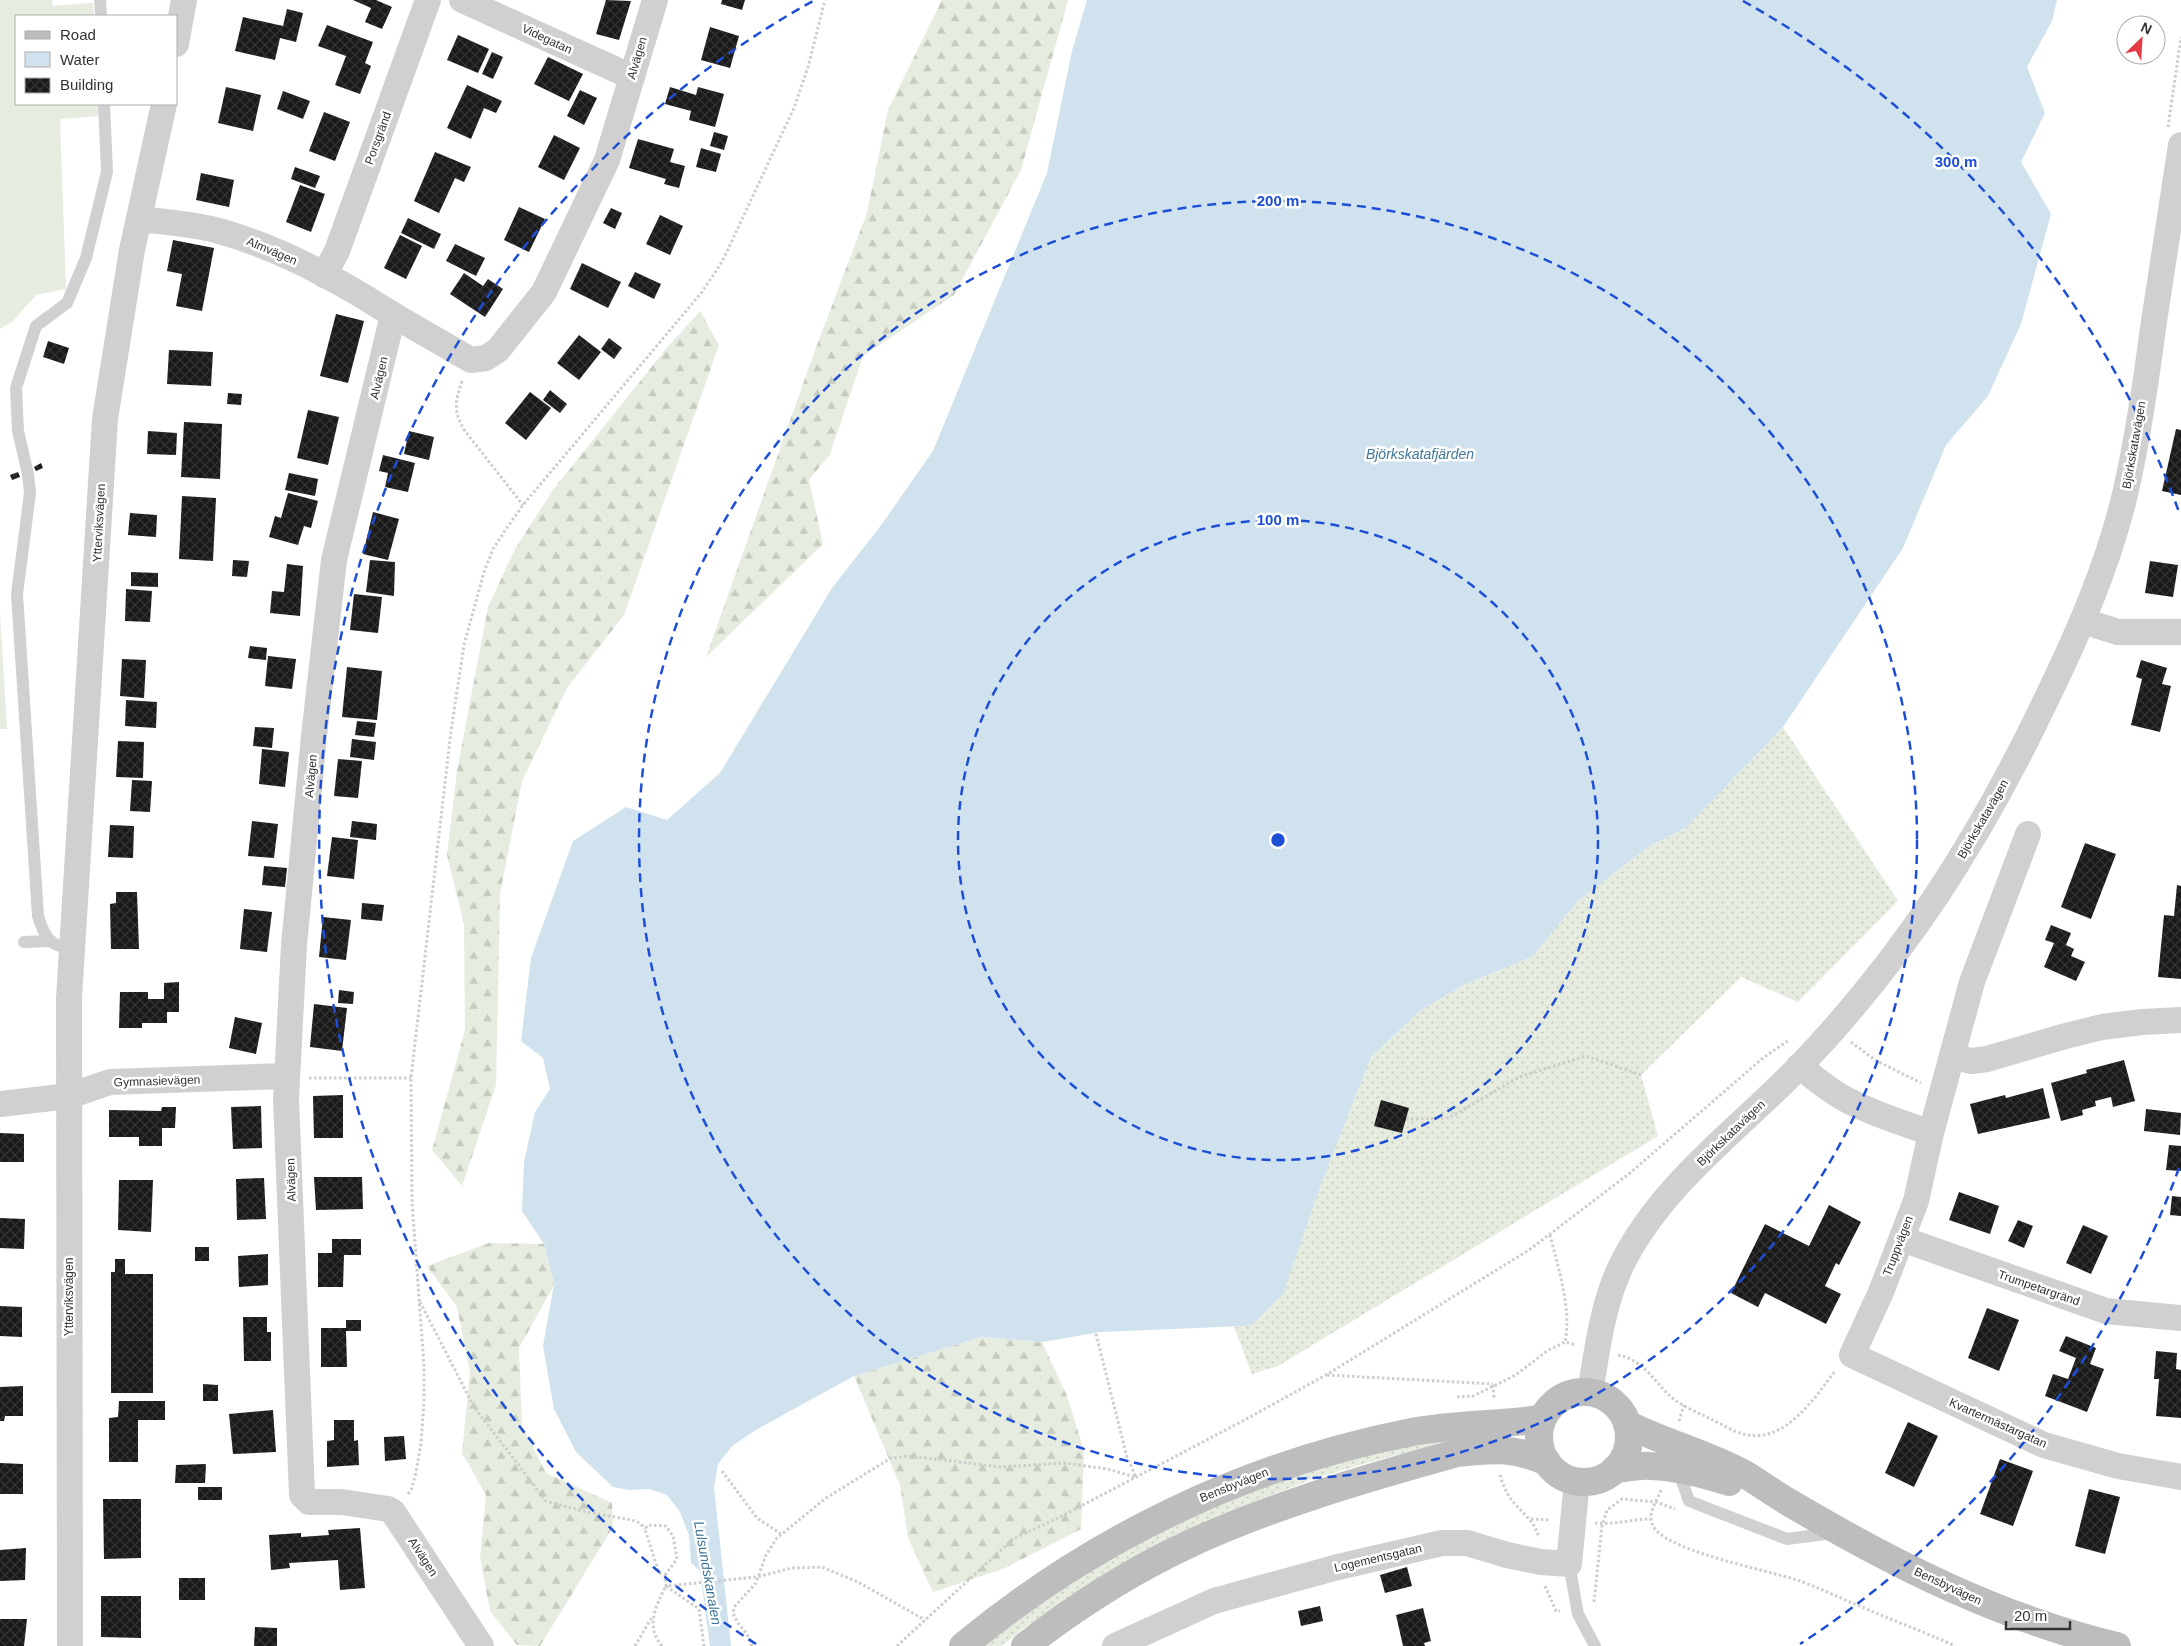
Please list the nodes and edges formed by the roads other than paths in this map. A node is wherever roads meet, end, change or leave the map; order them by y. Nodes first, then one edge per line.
1 (100, 0) edge
2 (184, 0) edge
3 (428, 0) edge
4 (462, 0) edge
5 (655, 0) edge
6 (101, 15) edge
7 (178, 33) edge
8 (632, 77) junction
9 (104, 105) edge
10 (164, 105) edge
11 (2174, 139) edge
12 (139, 219) junction
13 (324, 275) junction
14 (393, 315) junction
15 (2083, 621) junction
16 (2181, 632) edge
17 (2028, 834) dead end
18 (24, 942) dead end
19 (61, 944) junction
20 (2181, 1020) edge
21 (1953, 1057) junction
22 (1799, 1066) junction
23 (286, 1076) junction
24 (69, 1096) junction
25 (0, 1104) edge
26 (1931, 1133) junction
27 (1902, 1239) junction
28 (2181, 1318) edge
29 (1852, 1355) joint
30 (1590, 1393) junction
31 (1543, 1418) junction
32 (1627, 1424) junction
33 (1546, 1462) junction
34 (1673, 1468) junction
35 (1615, 1469) junction
36 (2181, 1477) edge
37 (1577, 1481) junction
38 (1789, 1503) junction
39 (1841, 1532) junction
40 (1569, 1564) junction
41 (70, 1646) edge
42 (481, 1646) edge
43 (963, 1646) edge
44 (1024, 1646) edge
45 (1115, 1646) edge
46 (1596, 1646) edge
47 (2117, 1646) edge

1 - 6 lane
2 - 7 street
3 - 13 street, Porsgränd
4 - 8 street, Videgatan
5 - 8 street, Alvägen
8 - 14 street, Alvägen
9 - 19 lane, Ytterviksvägen
10 - 12 street, Ytterviksvägen
11 - 15 street, Björkskatavägen
12 - 13 street, Almvägen
12 - 19 street, Ytterviksvägen
13 - 14 street, Almvägen
14 - 23 street, Alvägen
15 - 16 street
15 - 22 street, Björkskatavägen
17 - 21 street, Truppvägen
18 - 19 lane
19 - 24 street, Ytterviksvägen
20 - 21 street
21 - 26 street, Truppvägen
22 - 26 street
22 - 30 street, Björkskatavägen
23 - 24 street, Gymnasievägen
23 - 42 street, Alvägen
24 - 25 street, Gymnasievägen
24 - 41 street, Ytterviksvägen
26 - 27 street, Truppvägen
27 - 28 street, Trumpetargränd
27 - 29 street, Truppvägen
29 - 36 street, Kvartermästargatan
30 - 31 main road
30 - 32 main road
31 - 33 main road
31 - 43 main road, Bensbyvägen
32 - 35 main road
32 - 38 main road, Bensbyvägen
33 - 37 main road
33 - 44 main road
34 - 35 main road, Bensbyvägen
34 - 38 main road, Bensbyvägen
34 - 39 lane
35 - 37 main road
37 - 40 street
38 - 39 main road, Bensbyvägen
39 - 47 main road, Bensbyvägen
40 - 45 street, Logementsgatan
40 - 46 lane

